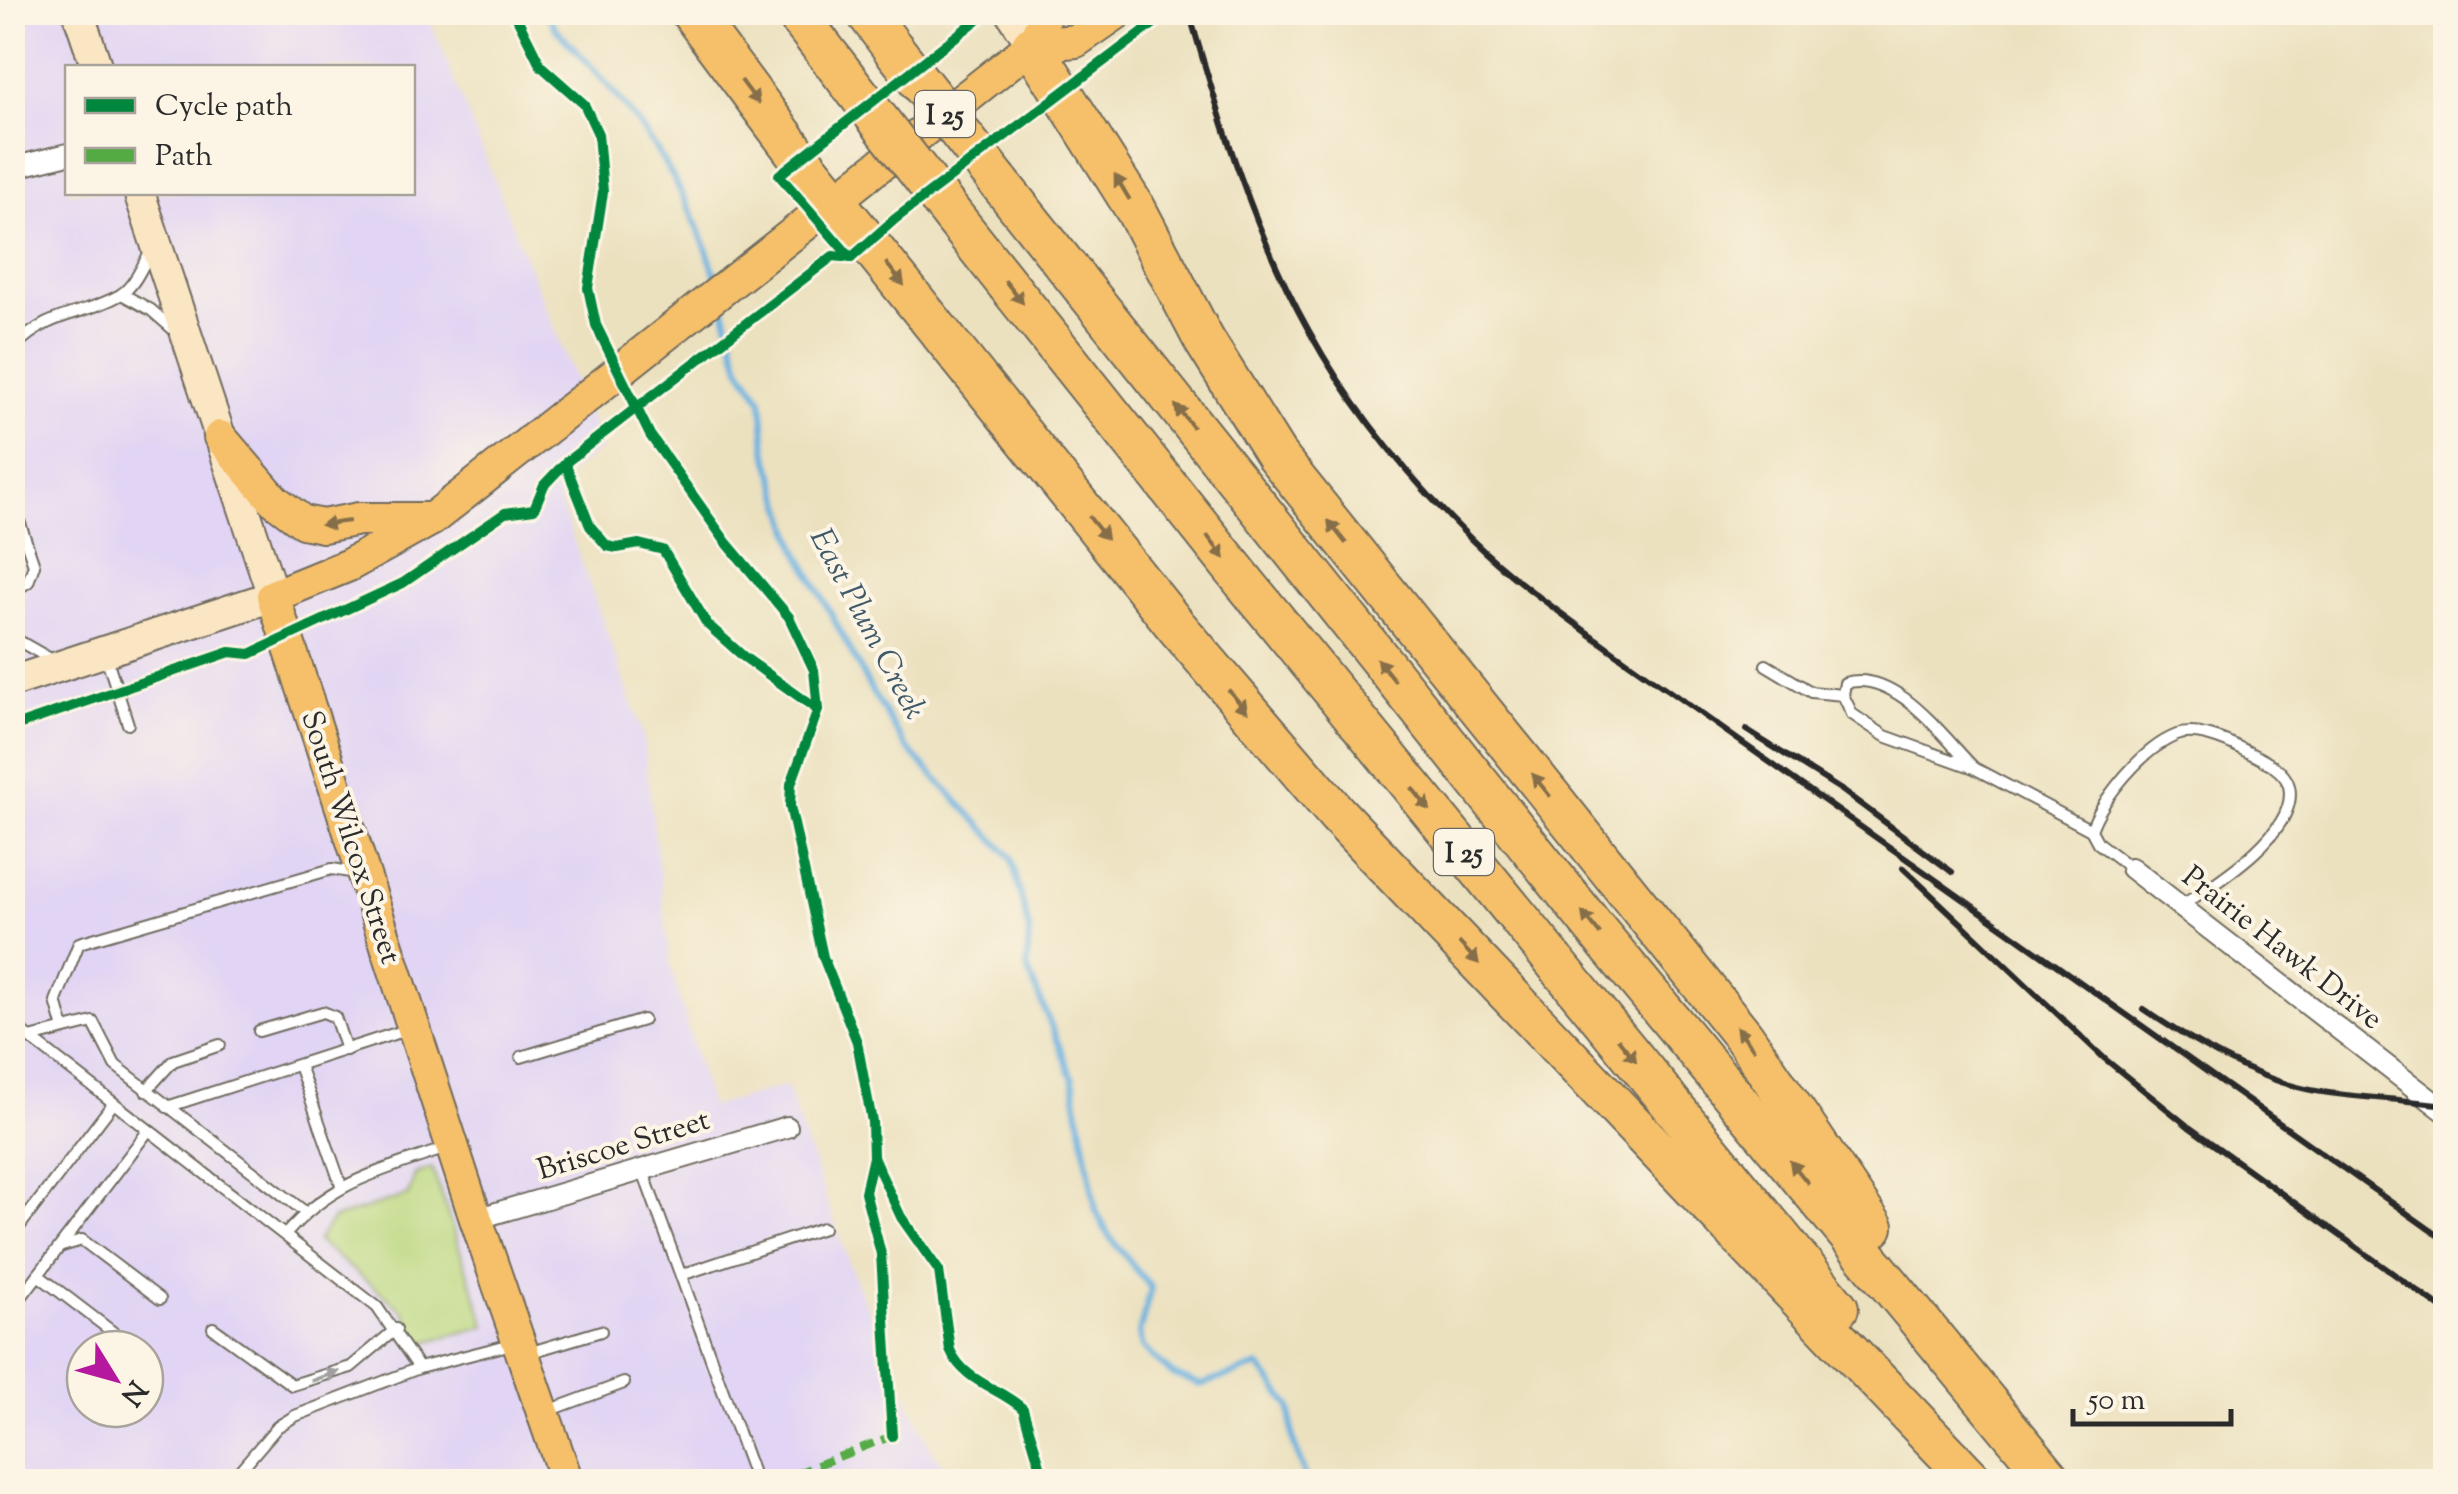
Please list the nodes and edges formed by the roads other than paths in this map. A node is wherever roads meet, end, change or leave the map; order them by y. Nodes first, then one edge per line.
1 (78, 12) edge
2 (690, 12) edge
3 (795, 12) edge
4 (866, 12) edge
5 (1118, 12) edge
6 (1030, 24) edge
7 (96, 65) edge
8 (65, 155) edge
9 (12, 168) edge
10 (140, 195) edge
11 (833, 199) junction
12 (155, 242) junction
13 (122, 294) junction
14 (189, 346) junction
15 (12, 349) edge
16 (220, 437) junction
17 (12, 500) edge
18 (432, 519) junction
19 (12, 592) edge
20 (272, 596) junction
21 (12, 637) edge
22 (105, 652) junction
23 (64, 665) junction
24 (1766, 665) dead end
25 (12, 682) edge
26 (1843, 695) junction
27 (128, 724) dead end
28 (1974, 768) junction
29 (2091, 830) junction
30 (2131, 868) joint
31 (364, 874) junction
32 (2180, 906) junction
33 (643, 1020) dead end
34 (12, 1024) edge
35 (64, 1028) junction
36 (414, 1028) junction
37 (258, 1030) dead end
38 (30, 1038) junction
39 (220, 1045) dead end
40 (346, 1050) junction
41 (521, 1057) dead end
42 (298, 1065) junction
43 (146, 1091) junction
44 (112, 1105) junction
45 (168, 1107) junction
46 (2446, 1112) edge
47 (787, 1126) dead end
48 (148, 1131) junction
49 (452, 1146) junction
50 (642, 1169) junction
51 (341, 1185) junction
52 (305, 1212) junction
53 (476, 1219) junction
54 (823, 1228) dead end
55 (14, 1231) edge
56 (286, 1234) junction
57 (60, 1247) junction
58 (38, 1275) junction
59 (681, 1275) junction
60 (160, 1299) dead end
61 (12, 1309) edge
62 (213, 1328) dead end
63 (109, 1329) edge
64 (396, 1329) junction
65 (602, 1332) dead end
66 (520, 1349) junction
67 (418, 1368) junction
68 (624, 1384) dead end
69 (1994, 1410) junction
70 (543, 1413) junction
71 (230, 1482) edge
72 (567, 1482) edge
73 (756, 1482) edge
74 (1977, 1482) edge
75 (2053, 1482) edge

1 - 7 main road
2 -> 11 highway
3 -> 74 highway, I 25, bridge
69 -> 4 highway, I 25, bridge
5 - 6 main road
6 - 11 main road
69 -> 6 highway
8 - 9 street
10 - 12 main road, South Wilcox Street
11 - 18 main road
11 -> 74 highway
12 - 13 lane
12 - 14 main road, South Wilcox Street
13 - 14 lane
13 - 15 lane
14 - 16 main road, South Wilcox Street
18 -> 16 main road
16 - 20 main road, South Wilcox Street
17 - 19 lane
18 - 20 main road
20 - 22 main road
20 - 31 main road, South Wilcox Street
21 - 23 lane
22 - 23 main road
22 - 27 lane
23 - 25 main road
24 - 26 lane
26 - 28 lane
26 - 28 lane
28 - 29 lane
29 - 30 lane
29 - 32 lane
30 - 32 street, Prairie Hawk Drive
31 - 35 lane
31 - 36 main road, South Wilcox Street
32 - 46 street, Prairie Hawk Drive
33 - 41 lane
34 - 38 lane
35 - 38 lane
35 - 43 lane
36 - 40 lane
36 - 49 main road, South Wilcox Street
37 - 40 lane
38 - 44 lane
39 - 43 lane
40 - 42 lane
42 - 45 lane
42 - 51 lane
43 - 45 lane
44 - 48 lane
44 - 55 lane
45 - 52 lane
47 - 50 street, Briscoe Street
48 - 56 lane
48 - 57 lane
49 - 51 lane
49 - 53 main road, South Wilcox Street
50 - 53 street, Briscoe Street
50 - 59 lane
51 - 52 lane
52 - 56 lane
53 - 66 main road, South Wilcox Street
54 - 59 lane
56 - 64 lane
57 - 58 lane
57 - 60 lane
58 - 61 lane
58 - 63 lane
59 - 73 lane
62 -> 64 lane
64 - 67 lane
65 - 66 lane
66 - 67 lane
66 - 70 main road, South Wilcox Street
67 - 71 lane
68 - 70 lane
69 - 75 highway, I 25
70 - 72 main road, South Wilcox Street

